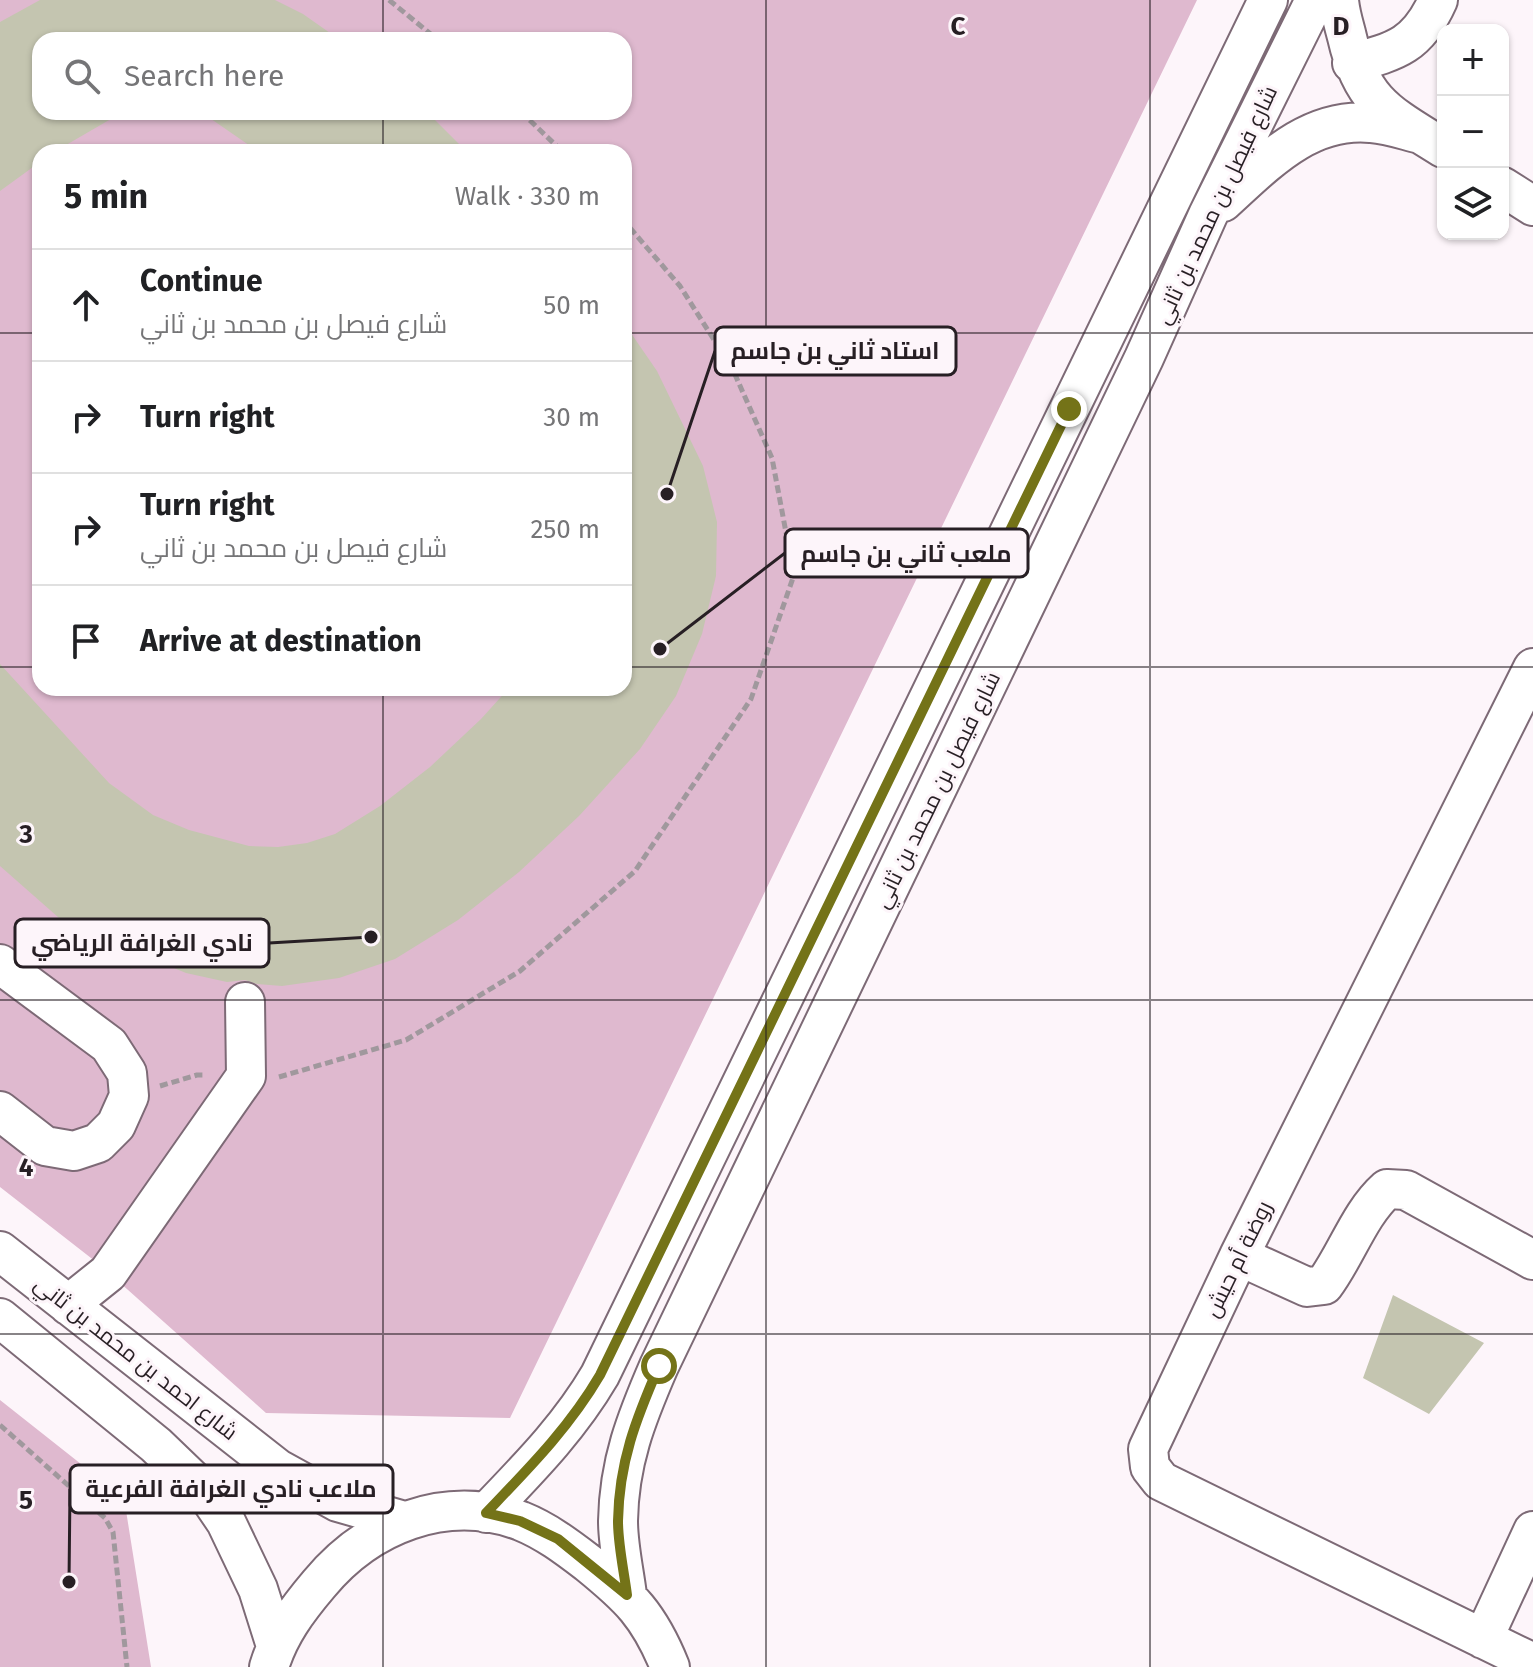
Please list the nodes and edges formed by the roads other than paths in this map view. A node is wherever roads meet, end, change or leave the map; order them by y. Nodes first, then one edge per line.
1 (1268, 0) edge
2 (1315, 0) edge
3 (1339, 0) edge
4 (1438, 0) edge
5 (1352, 63) junction
6 (1432, 141) edge
7 (1208, 215) junction
8 (1533, 668) edge
9 (0, 964) edge
10 (245, 1002) dead end
11 (0, 1111) edge
12 (0, 1251) edge
13 (1239, 1256) junction
14 (1533, 1260) edge
15 (68, 1305) junction
16 (0, 1318) edge
17 (486, 1513) junction
18 (404, 1521) junction
19 (1533, 1531) edge
20 (627, 1595) junction
21 (1483, 1639) junction
22 (273, 1656) edge
23 (1533, 1663) edge
24 (670, 1667) edge

1 - 17 street, شارع فيصل بن محمد بن ثاني
2 - 7 street, شارع فيصل بن محمد بن ثاني
3 - 5 street
4 - 5 street
5 - 6 street
6 - 7 street
7 - 20 street, شارع فيصل بن محمد بن ثاني
8 - 13 street, روضة أم حيش
9 - 11 street
10 - 15 street
12 - 15 street, شارع احمد بن محمد بن ثاني
13 - 14 street
13 - 21 street, روضة أم حيش
15 - 18 street, شارع احمد بن محمد بن ثاني
16 - 22 street
17 - 18 street
17 - 20 street
18 - 22 street
19 - 21 street
20 - 24 street
21 - 23 street, روضة أم حيش

